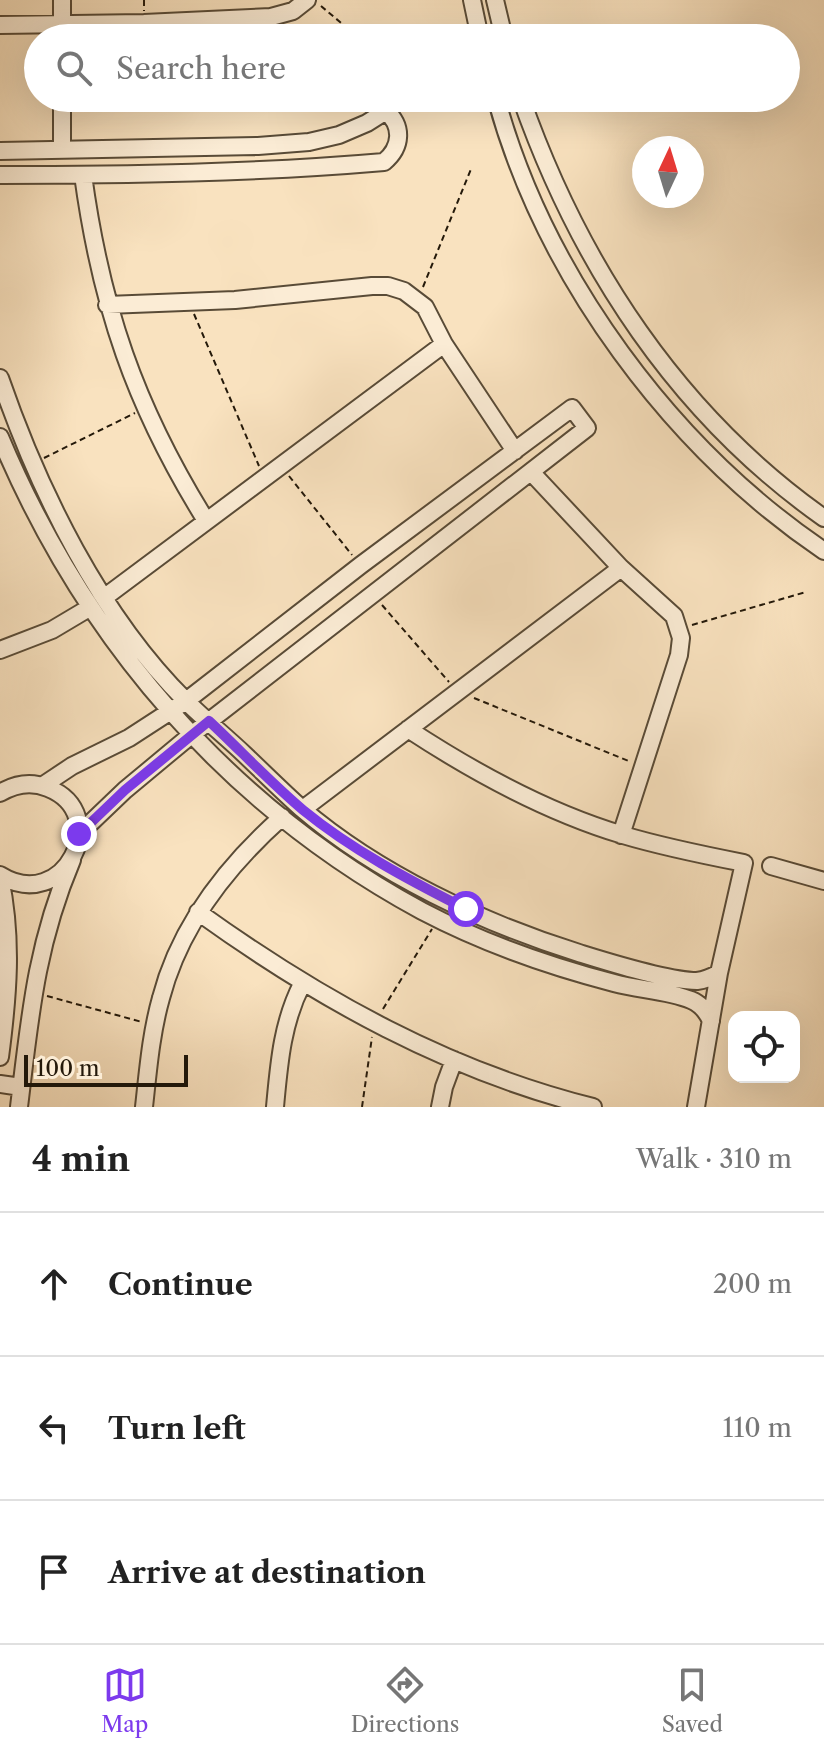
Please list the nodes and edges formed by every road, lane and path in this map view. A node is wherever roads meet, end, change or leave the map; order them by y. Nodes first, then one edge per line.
1 (62, 0) edge
2 (307, 0) edge
3 (314, 0) edge
4 (472, 0) edge
5 (495, 0) edge
6 (62, 24) edge
7 (166, 24) edge
8 (342, 24) edge
9 (477, 24) edge
10 (501, 24) edge
11 (0, 25) edge
12 (24, 27) edge
13 (62, 112) edge
14 (384, 112) edge
15 (387, 112) edge
16 (501, 112) edge
17 (527, 112) edge
18 (62, 150) junction
19 (0, 151) edge
20 (471, 169) dead end
21 (0, 175) edge
22 (83, 175) junction
23 (418, 299) junction
24 (189, 303) junction
25 (107, 305) junction
26 (444, 344) junction
27 (0, 378) edge
28 (144, 408) junction
29 (0, 437) edge
30 (515, 451) junction
31 (32, 463) junction
32 (281, 466) junction
33 (532, 473) junction
34 (264, 478) junction
35 (824, 518) edge
36 (205, 519) junction
37 (824, 551) edge
38 (361, 565) junction
39 (621, 568) junction
40 (806, 592) dead end
41 (373, 595) junction
42 (105, 597) junction
43 (89, 608) junction
44 (680, 629) junction
45 (0, 650) edge
46 (458, 692) junction
47 (186, 701) junction
48 (169, 712) junction
49 (209, 721) junction
50 (408, 729) junction
51 (190, 736) junction
52 (643, 767) junction
53 (42, 786) junction
54 (0, 793) edge
55 (303, 809) junction
56 (282, 817) junction
57 (79, 834) junction
58 (621, 835) junction
59 (72, 860) junction
60 (771, 866) dead end
61 (0, 876) edge
62 (824, 881) edge
63 (198, 912) junction
64 (438, 919) junction
65 (719, 973) junction
66 (663, 975) junction
67 (302, 984) junction
68 (32, 992) junction
69 (660, 992) junction
70 (711, 1021) junction
71 (374, 1023) junction
72 (154, 1025) junction
73 (0, 1057) edge
74 (454, 1060) junction
75 (0, 1084) edge
76 (21, 1087) junction
77 (571, 1104) edge
78 (19, 1107) edge
79 (144, 1107) edge
80 (275, 1107) edge
81 (362, 1107) edge
82 (440, 1107) edge
83 (593, 1107) edge
84 (696, 1107) edge

1 - 6 street
2 - 7 street
3 - 8 path
4 - 9 street
5 - 10 street
11 - 12 street
13 - 18 street
14 - 18 street
15 - 22 street
16 - 37 street
17 - 35 street
18 - 19 street
20 - 23 path
21 - 22 street
22 - 25 street
23 - 24 street
23 - 26 street
24 - 25 street
24 - 34 path
25 - 28 street
26 - 30 street
26 - 32 street
27 - 31 street
28 - 31 path
28 - 36 street
29 - 43 street
30 - 33 street
30 - 38 street
31 - 42 street
32 - 34 street
32 - 38 path
33 - 39 street
33 - 41 street
34 - 36 street
36 - 42 street
38 - 47 street
39 - 44 street
39 - 46 street
40 - 44 path
41 - 46 path
41 - 49 street
42 - 47 street
43 - 45 street
43 - 48 street
44 - 52 street
46 - 50 street
46 - 52 path
47 - 48 street
47 - 49 street
48 - 51 street
48 - 53 street
49 - 51 street
49 - 55 street
50 - 55 street
50 - 58 street
51 - 56 street
51 - 57 street
52 - 58 street
53 - 54 street
53 - 57 street
55 - 66 street
56 - 63 street
56 - 64 street
57 - 59 street
58 - 65 street
59 - 61 street
59 - 68 street
60 - 62 street
61 - 73 street
63 - 67 street
63 - 72 street
64 - 69 street
64 - 71 path
65 - 66 street
65 - 70 street
66 - 69 street
67 - 71 street
67 - 80 street
68 - 72 path
68 - 76 street
69 - 70 street
70 - 84 street
71 - 74 street
71 - 81 path
72 - 79 street
74 - 77 street
74 - 82 street
75 - 76 street
76 - 78 street
77 - 83 street

